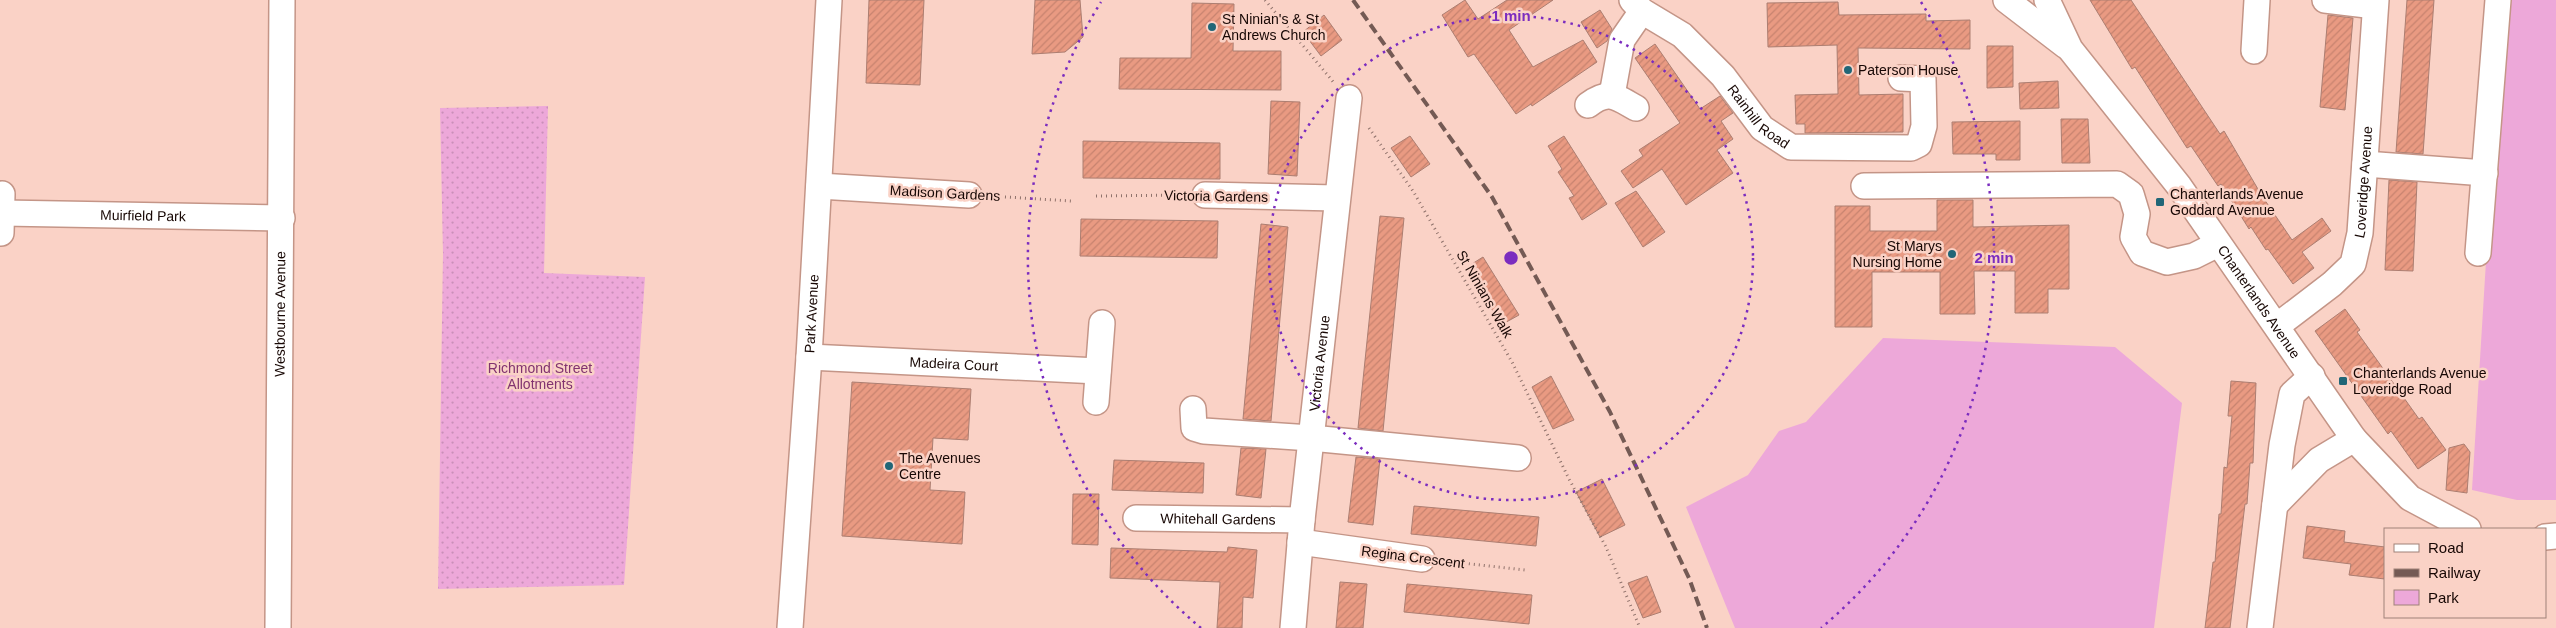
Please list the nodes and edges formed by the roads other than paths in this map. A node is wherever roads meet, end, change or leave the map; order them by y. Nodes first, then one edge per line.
1 (282, 0) edge
2 (829, 0) edge
3 (2006, 0) edge
4 (2046, 0) edge
5 (2257, 0) edge
6 (2325, 0) edge
7 (2498, 0) edge
8 (2375, 3) edge
9 (1637, 5) edge
10 (2070, 49) junction
11 (2254, 51) dead end
12 (1902, 78) dead end
13 (1612, 95) junction
14 (1349, 98) road end
15 (1588, 105) dead end
16 (1636, 108) dead end
17 (2365, 164) junction
18 (2485, 173) junction
19 (819, 186) junction
20 (1864, 186) dead end
21 (969, 195) road end
22 (1205, 195) road end
23 (1336, 198) junction
24 (2, 214) dead end
25 (282, 218) junction
26 (2218, 244) junction
27 (2478, 253) dead end
28 (1102, 323) dead end
29 (2277, 326) junction
30 (809, 357) junction
31 (1098, 371) junction
32 (2312, 376) junction
33 (1096, 402) dead end
34 (1193, 409) dead end
35 (1311, 438) junction
36 (2354, 439) junction
37 (1518, 458) dead end
38 (2276, 505) junction
39 (1136, 518) dead end
40 (2466, 528) edge
41 (1301, 531) junction
42 (1422, 559) road end
43 (278, 628) edge
44 (790, 628) edge
45 (1293, 628) edge
46 (2260, 628) edge

1 - 25 street, Westbourne Avenue
2 - 19 street, Park Avenue
3 - 10 street, Chanterlands Avenue
4 - 10 street, Chanterlands Avenue
5 - 11 street
6 - 8 street
7 - 18 street
8 - 17 street, Loveridge Avenue
9 - 12 street, Rainhill Road
9 - 13 street
10 - 26 street, Chanterlands Avenue
13 - 15 street
13 - 16 street
14 - 23 street, Victoria Avenue
17 - 18 street
17 - 29 street, Loveridge Avenue
18 - 27 street
19 - 21 street, Madison Gardens
19 - 30 street, Park Avenue
20 - 26 street
22 - 23 street, Victoria Gardens
23 - 35 street, Victoria Avenue
24 - 25 street, Muirfield Park
25 - 43 street, Westbourne Avenue
26 - 29 street, Chanterlands Avenue
28 - 31 street
29 - 32 street, Chanterlands Avenue
30 - 31 street, Madeira Court
30 - 44 street, Park Avenue
31 - 33 street
32 - 36 street, Chanterlands Avenue
32 - 38 street
34 - 35 street
35 - 37 street
35 - 41 street, Victoria Avenue
36 - 38 street
36 - 40 street, Chanterlands Avenue
38 - 46 street
39 - 41 street, Whitehall Gardens
41 - 42 street, Regina Crescent
41 - 45 street, Victoria Avenue

